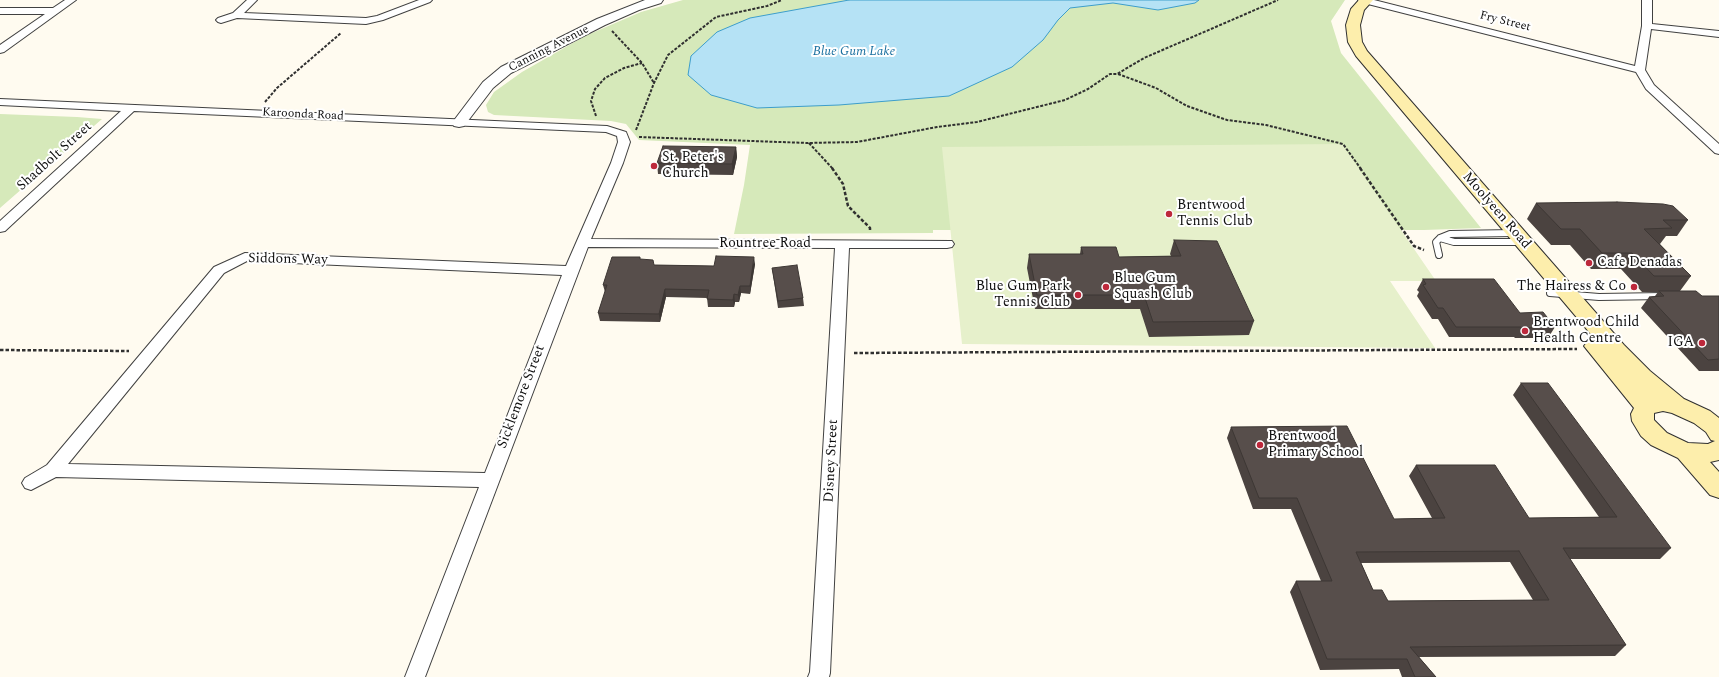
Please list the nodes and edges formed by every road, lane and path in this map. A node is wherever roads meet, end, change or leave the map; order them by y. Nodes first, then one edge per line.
1 (71, 0) edge
2 (252, 0) edge
3 (427, 0) edge
4 (656, 0) edge
5 (782, 0) edge
6 (1278, 0) edge
7 (1353, 0) edge
8 (1365, 0) edge
9 (1400, 0) edge
10 (1648, 0) edge
11 (1391, 6) junction
12 (0, 11) edge
13 (55, 11) junction
14 (236, 15) junction
15 (221, 20) dead end
16 (355, 21) junction
17 (601, 22) junction
18 (1647, 26) junction
19 (1719, 34) edge
20 (0, 50) edge
21 (642, 63) junction
22 (1640, 70) junction
23 (1117, 74) junction
24 (654, 83) junction
25 (0, 102) edge
26 (131, 108) junction
27 (253, 113) junction
28 (459, 123) junction
29 (602, 124) junction
30 (808, 143) junction
31 (1716, 145) edge
32 (0, 228) edge
33 (1440, 238) junction
34 (1512, 238) junction
35 (584, 243) junction
36 (947, 244) dead end
37 (842, 245) junction
38 (871, 245) junction
39 (1439, 255) joint
40 (571, 271) junction
41 (1550, 293) junction
42 (1569, 295) junction
43 (1672, 296) edge
44 (1598, 349) junction
45 (0, 350) edge
46 (152, 352) junction
47 (837, 353) junction
48 (1676, 405) junction
49 (1646, 407) junction
50 (1711, 417) edge
51 (1719, 446) edge
52 (1686, 452) junction
53 (52, 470) junction
54 (490, 480) junction
55 (31, 483) dead end
56 (1719, 488) edge
57 (823, 676) edge
58 (415, 677) edge

1 - 13 street
2 - 14 street
3 - 16 street
4 - 17 street, Canning Avenue
5 - 24 path
6 - 23 path
7 - 34 main road, Moolyeen Road
8 - 11 street, Fry Street
8 - 34 main road, Moolyeen Road
9 - 11 street
10 - 18 street
11 - 22 street, Fry Street
12 - 13 street
13 - 20 street
14 - 15 street
14 - 16 street
16 - 27 path
17 - 21 path
17 - 28 street, Canning Avenue
18 - 19 street
18 - 22 street
21 - 24 path
21 - 29 path
22 - 31 street
23 - 30 path
23 - 39 path
24 - 30 path
25 - 26 street, Karoonda Road
26 - 27 street, Karoonda Road
26 - 32 street, Shadbolt Street
27 - 28 street, Karoonda Road
28 - 29 street, Karoonda Road
29 - 35 street, Sicklemore Street
30 - 38 path
33 - 34 lane
33 - 34 lane
33 - 39 lane
34 - 41 main road, Moolyeen Road
34 - 42 main road, Moolyeen Road
35 - 37 street, Rountree Road
35 - 40 street, Sicklemore Street
36 - 38 street, Rountree Road
37 - 38 street, Rountree Road
37 - 47 street, Disney Street
40 - 46 street, Siddons Way
40 - 54 street, Sicklemore Street
41 - 42 lane
41 - 44 main road, Moolyeen Road
42 - 43 lane
42 - 48 main road, Moolyeen Road
44 - 47 path
44 - 49 main road, Moolyeen Road
45 - 46 path
46 - 53 street, Siddons Way
47 - 57 street, Disney Street
48 - 49 main road, Moolyeen Road
48 - 50 main road, Moolyeen Road
49 - 52 main road, Moolyeen Road
50 - 51 main road, Moolyeen Road
51 - 52 main road, Moolyeen Road
52 - 56 main road, Moolyeen Road
53 - 54 street
53 - 55 street, Siddons Way
54 - 58 street, Sicklemore Street

